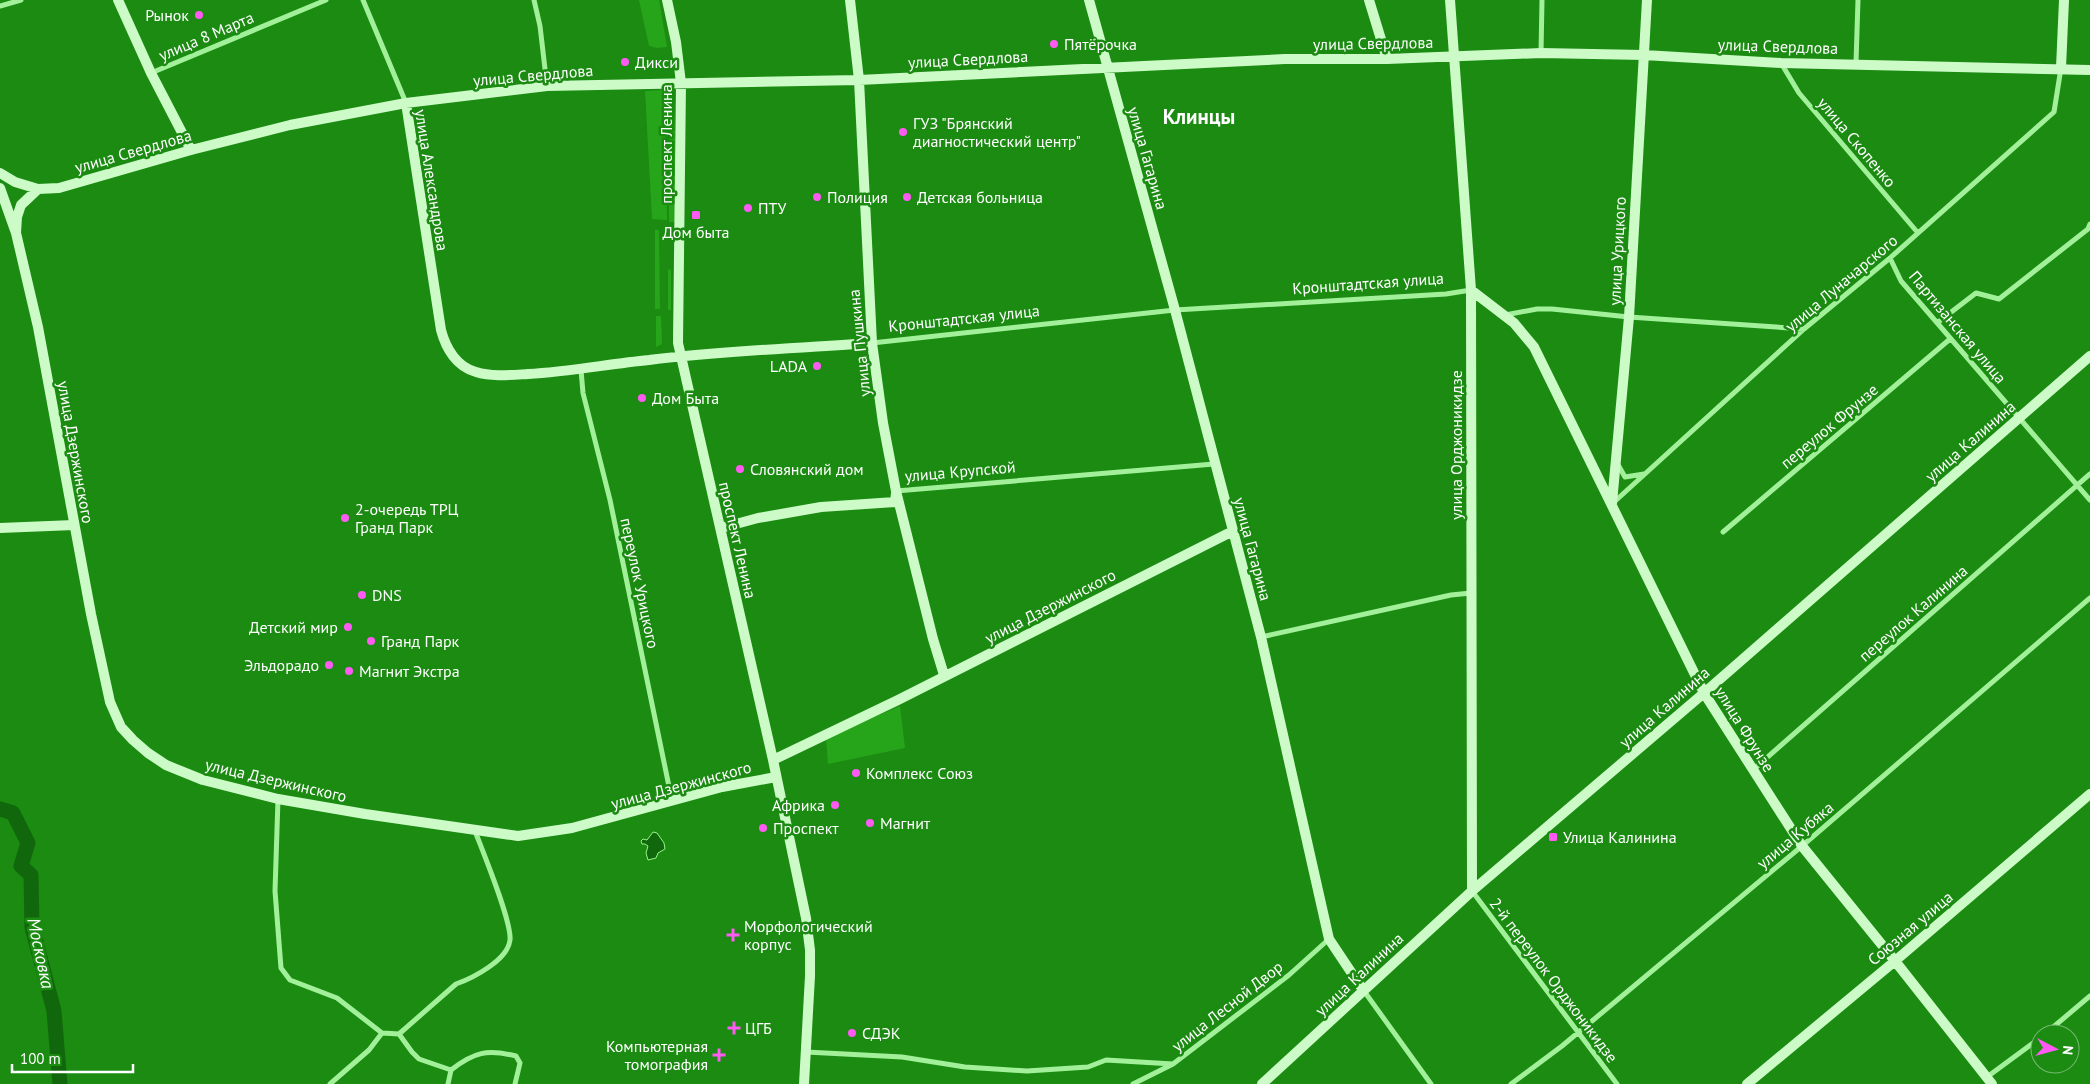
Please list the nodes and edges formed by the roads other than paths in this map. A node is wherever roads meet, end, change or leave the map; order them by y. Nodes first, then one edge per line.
1 (21, 0) edge
2 (118, 0) edge
3 (326, 0) edge
4 (363, 0) edge
5 (534, 0) edge
6 (667, 0) edge
7 (850, 0) edge
8 (1089, 0) edge
9 (1368, 0) edge
10 (1450, 0) edge
11 (1542, 0) edge
12 (1647, 0) edge
13 (1858, 0) edge
14 (2064, 0) edge
15 (0, 6) edge
16 (1541, 53) junction
17 (1454, 55) junction
18 (1644, 55) junction
19 (1387, 59) junction
20 (1781, 63) junction
21 (1856, 63) junction
22 (1107, 68) junction
23 (2061, 68) junction
24 (2090, 70) edge
25 (151, 72) junction
26 (859, 80) junction
27 (681, 83) junction
28 (547, 86) junction
29 (406, 103) junction
30 (191, 150) junction
31 (0, 174) edge
32 (0, 188) edge
33 (38, 189) junction
34 (2090, 224) edge
35 (16, 233) junction
36 (1918, 233) junction
37 (1890, 258) junction
38 (1471, 290) junction
39 (1175, 310) junction
40 (1505, 315) junction
41 (1628, 317) junction
42 (1937, 323) junction
43 (1804, 329) junction
44 (1950, 339) junction
45 (872, 343) junction
46 (680, 356) junction
47 (2090, 356) edge
48 (462, 365) joint
49 (581, 370) junction
50 (2018, 418) junction
51 (1616, 463) junction
52 (1214, 464) junction
53 (1644, 474) junction
54 (2090, 474) edge
55 (2077, 485) junction
56 (896, 491) junction
57 (2090, 500) edge
58 (1612, 504) junction
59 (74, 525) junction
60 (0, 528) edge
61 (720, 528) junction
62 (1233, 531) junction
63 (1723, 532) dead end
64 (1471, 593) junction
65 (2090, 598) edge
66 (1261, 637) junction
67 (944, 675) junction
68 (1704, 693) junction
69 (772, 760) junction
70 (1753, 770) junction
71 (776, 777) junction
72 (2090, 794) edge
73 (278, 799) junction
74 (672, 802) junction
75 (475, 831) junction
76 (1802, 846) junction
77 (1472, 891) junction
78 (1329, 939) junction
79 (1896, 961) junction
80 (1363, 990) junction
81 (2090, 996) edge
82 (2057, 1024) edge
83 (1578, 1032) junction
84 (382, 1033) junction
85 (399, 1034) junction
86 (2030, 1047) edge
87 (806, 1052) junction
88 (1173, 1064) junction
89 (451, 1070) junction
90 (1990, 1081) edge
91 (330, 1084) edge
92 (448, 1084) edge
93 (515, 1084) edge
94 (804, 1084) edge
95 (1133, 1084) edge
96 (1262, 1084) edge
97 (1431, 1084) edge
98 (1512, 1084) edge
99 (1617, 1084) edge
100 (1747, 1084) edge

1 - 15 street
2 - 25 main road
3 - 25 street, улица 8 Марта
4 - 29 street, улица Александрова
5 - 28 street
6 - 27 main road, проспект Ленина
7 - 26 main road, улица Пушкина
8 - 22 main road, улица Гагарина
9 - 19 main road
10 - 17 main road, улица Орджоникидзе
11 - 16 street
12 - 18 main road, улица Урицкого
13 - 21 street
14 - 23 main road
16 - 17 main road, улица Свердлова
16 - 18 main road, улица Свердлова
17 - 19 main road, улица Свердлова
17 - 38 main road, улица Орджоникидзе
18 - 20 main road, улица Свердлова
18 - 41 main road, улица Урицкого
19 - 22 main road, улица Свердлова
20 - 21 main road, улица Свердлова
20 - 36 street, улица Скопенко
21 - 23 main road, улица Свердлова
22 - 26 main road, улица Свердлова
22 - 39 main road, улица Гагарина
23 - 24 main road, улица Свердлова
23 - 36 street, улица Луначарского
25 - 30 main road
26 - 27 main road, улица Свердлова
26 - 45 main road, улица Пушкина
27 - 28 main road, улица Свердлова
27 - 46 main road, проспект Ленина
28 - 29 main road, улица Свердлова
29 - 30 main road, улица Свердлова
29 - 48 main road, улица Александрова
30 - 33 main road, улица Свердлова
31 - 33 main road, улица Свердлова
32 - 35 main road, улица Дзержинского
33 - 35 main road
34 - 42 street
35 - 59 main road, улица Дзержинского
36 - 37 street, улица Луначарского
37 - 42 street, Партизанская улица
37 - 43 street, улица Луначарского
38 - 39 street, Кронштадтская улица
38 - 40 main road, улица Фрунзе
38 - 64 main road, улица Орджоникидзе
39 - 45 street, Кронштадтская улица
39 - 52 main road, улица Гагарина
40 - 41 street
40 - 58 main road, улица Фрунзе
41 - 43 street
41 - 51 main road, улица Урицкого
42 - 44 street, Партизанская улица
43 - 53 street, улица Луначарского
44 - 50 street, Партизанская улица
44 - 63 street, переулок Фрунзе
45 - 46 main road, Кронштадтская улица
45 - 56 main road, улица Пушкина
46 - 49 main road, Кронштадтская улица
46 - 61 main road, проспект Ленина
47 - 50 main road, улица Калинина
48 - 49 main road, Кронштадтская улица
49 - 74 street, переулок Урицкого
50 - 55 street, Партизанская улица
50 - 68 main road, улица Калинина
51 - 53 street
51 - 58 main road, улица Урицкого
52 - 56 street, улица Крупской
52 - 62 main road, улица Гагарина
53 - 58 street, улица Луначарского
54 - 55 street, переулок Калинина
55 - 57 street, Партизанская улица
55 - 70 street, переулок Калинина
56 - 61 main road, улица Крупской
56 - 67 main road, улица Пушкина
58 - 68 main road, улица Фрунзе
59 - 60 main road
59 - 73 main road, улица Дзержинского
61 - 69 main road, проспект Ленина
62 - 66 main road, улица Гагарина
62 - 67 main road, улица Дзержинского
64 - 66 street
64 - 77 main road, улица Орджоникидзе
65 - 76 street, улица Кубяка
66 - 78 main road, улица Гагарина
67 - 69 main road, улица Дзержинского
68 - 70 main road, улица Фрунзе
68 - 77 main road, улица Калинина
69 - 71 main road, проспект Ленина
70 - 76 main road, улица Фрунзе
71 - 74 main road, улица Дзержинского
71 - 87 main road, проспект Ленина
72 - 79 main road, Союзная улица
73 - 75 main road, улица Дзержинского
73 - 84 street
74 - 75 main road, улица Дзержинского
75 - 85 street
76 - 79 main road, улица Фрунзе
76 - 83 street, улица Кубяка
77 - 80 main road, улица Калинина
77 - 83 street, 2-й переулок Орджоникидзе
78 - 80 main road, улица Гагарина
78 - 88 street, улица Лесной Двор
79 - 90 main road, улица Фрунзе
79 - 100 main road, Союзная улица
80 - 96 main road, улица Калинина
80 - 97 street, улица Гагарина
81 - 82 street
83 - 98 street, улица Кубяка
83 - 99 street, 2-й переулок Орджоникидзе
84 - 85 street
84 - 91 street
85 - 89 street
86 - 90 street
87 - 88 street
87 - 94 main road, проспект Ленина
88 - 95 street, улица Лесной Двор
89 - 92 street
89 - 93 street

